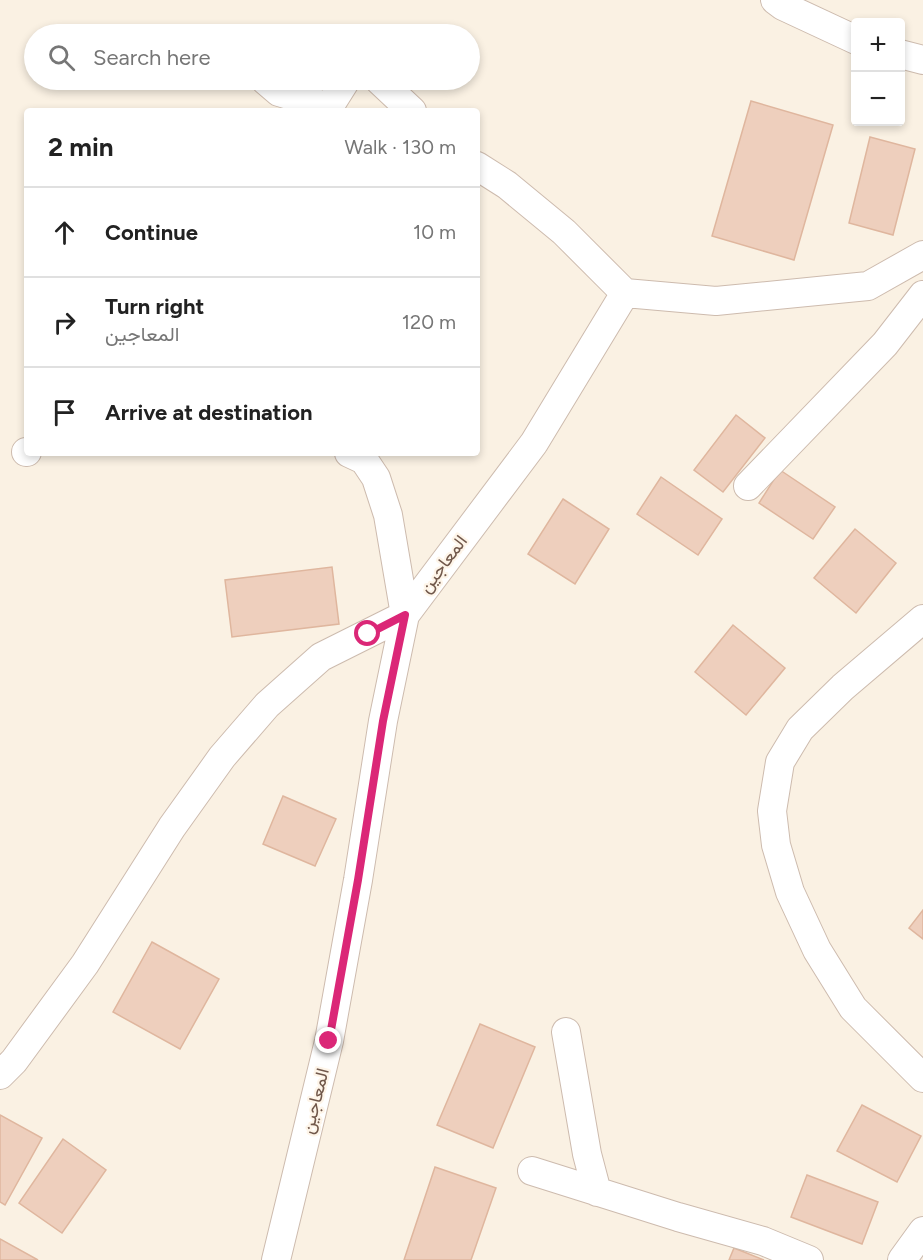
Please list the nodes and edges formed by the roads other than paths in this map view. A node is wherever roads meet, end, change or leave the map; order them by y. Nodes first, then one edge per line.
1 (775, 0) edge
2 (851, 38) edge
3 (905, 55) edge
4 (923, 60) edge
5 (277, 90) edge
6 (340, 90) edge
7 (390, 90) edge
8 (409, 108) edge
9 (480, 168) edge
10 (923, 255) edge
11 (625, 294) junction
12 (923, 295) edge
13 (355, 456) edge
14 (748, 486) dead end
15 (405, 615) junction
16 (923, 620) edge
17 (566, 1032) dead end
18 (0, 1075) edge
19 (923, 1078) edge
20 (532, 1171) dead end
21 (597, 1192) junction
22 (923, 1231) edge
23 (276, 1260) edge
24 (809, 1260) edge
25 (902, 1260) edge

1 - 2 street
3 - 4 street
5 - 6 street
7 - 8 street
9 - 11 street
10 - 11 street
11 - 15 street, المعاجين
12 - 14 street
13 - 15 street
15 - 18 street
15 - 23 street, المعاجين
16 - 19 street
17 - 21 street
20 - 21 street
21 - 24 street
22 - 25 street

